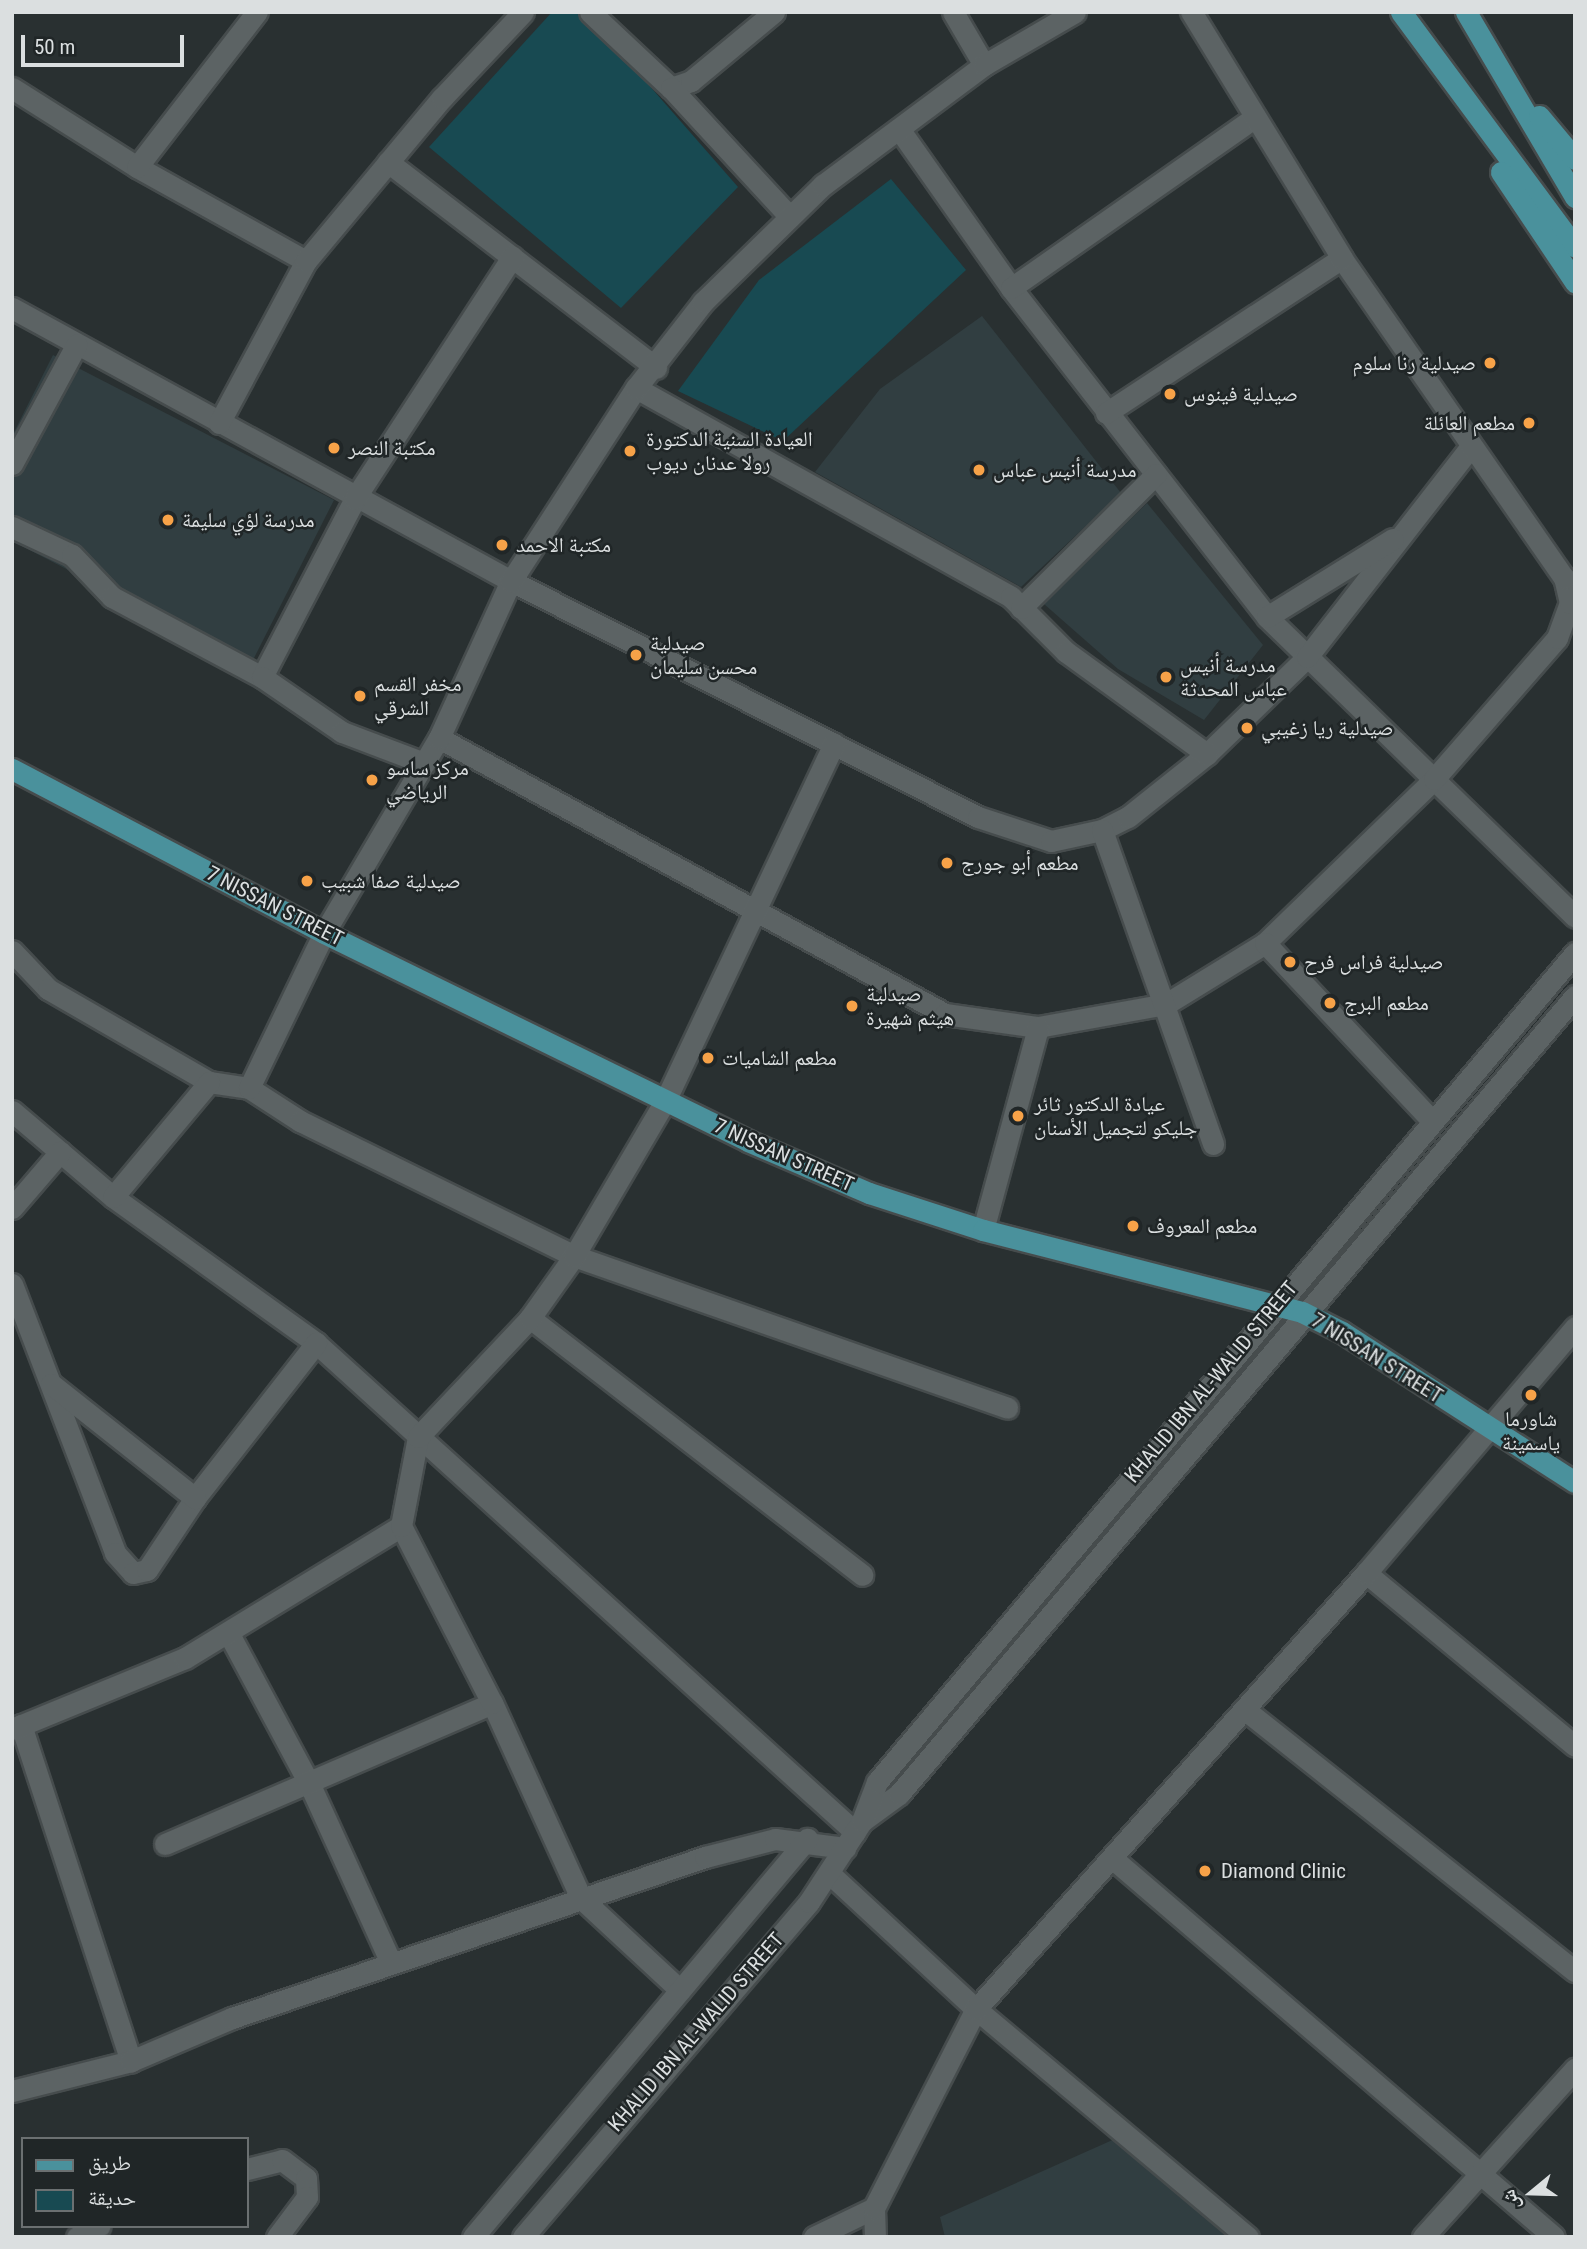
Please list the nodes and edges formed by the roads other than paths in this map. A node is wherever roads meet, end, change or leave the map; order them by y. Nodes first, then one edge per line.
1 (257, 12) edge
2 (523, 12) edge
3 (590, 12) edge
4 (774, 12) edge
5 (953, 12) edge
6 (1075, 12) edge
7 (1191, 12) edge
8 (1401, 12) edge
9 (1470, 14) edge
10 (984, 65) junction
11 (1499, 69) junction
12 (12, 88) edge
13 (671, 88) junction
14 (1453, 88) junction
15 (1255, 117) junction
16 (899, 129) junction
17 (1575, 159) edge
18 (388, 162) junction
19 (136, 167) junction
20 (1575, 197) edge
21 (789, 216) junction
22 (1575, 247) edge
23 (512, 257) junction
24 (1342, 258) junction
25 (306, 261) junction
26 (1575, 282) edge
27 (1011, 288) junction
28 (12, 308) edge
29 (77, 344) junction
30 (656, 368) junction
31 (636, 388) junction
32 (1106, 413) junction
33 (219, 423) junction
34 (1471, 446) junction
35 (12, 464) edge
36 (1156, 474) junction
37 (355, 498) junction
38 (12, 527) edge
39 (1404, 532) junction
40 (511, 581) junction
41 (1021, 608) junction
42 (1267, 617) junction
43 (1307, 657) junction
44 (262, 677) junction
45 (439, 738) junction
46 (834, 744) junction
47 (1207, 754) junction
48 (424, 763) junction
49 (12, 769) edge
50 (1434, 779) junction
51 (1102, 830) junction
52 (758, 912) junction
53 (1575, 917) edge
54 (324, 933) junction
55 (1265, 943) junction
56 (12, 951) edge
57 (1575, 953) edge
58 (1575, 996) edge
59 (1166, 1004) junction
60 (1038, 1027) junction
61 (209, 1082) junction
62 (249, 1088) junction
63 (666, 1099) junction
64 (12, 1111) edge
65 (1430, 1119) junction
66 (1213, 1144) dead end
67 (60, 1152) junction
68 (113, 1197) junction
69 (12, 1208) edge
70 (983, 1230) junction
71 (574, 1256) junction
72 (12, 1284) edge
73 (1277, 1304) junction
74 (1302, 1312) junction
75 (530, 1318) junction
76 (1575, 1327) edge
77 (316, 1343) junction
78 (50, 1384) junction
79 (1007, 1408) dead end
80 (1488, 1428) junction
81 (418, 1437) junction
82 (1575, 1482) edge
83 (195, 1498) junction
84 (401, 1526) junction
85 (1366, 1573) junction
86 (862, 1575) dead end
87 (229, 1634) junction
88 (492, 1703) junction
89 (1244, 1709) junction
90 (17, 1727) edge
91 (1572, 1737) edge
92 (309, 1783) junction
93 (854, 1834) junction
94 (807, 1839) junction
95 (166, 1844) dead end
96 (1112, 1858) junction
97 (830, 1874) junction
98 (580, 1898) junction
99 (391, 1963) junction
100 (1575, 1971) edge
101 (680, 1990) junction
102 (976, 2009) junction
103 (131, 2061) junction
104 (1575, 2069) edge
105 (12, 2091) edge
106 (248, 2169) edge
107 (1482, 2176) junction
108 (874, 2208) junction
109 (96, 2228) edge
110 (77, 2237) edge
111 (277, 2237) edge
112 (473, 2237) edge
113 (523, 2237) edge
114 (814, 2237) edge
115 (875, 2237) edge
116 (1248, 2237) edge
117 (1423, 2237) edge
118 (1554, 2237) edge

1 - 19 street
2 - 18 street
3 - 13 street
4 - 13 street
5 - 10 street
6 - 10 street
7 - 15 street
8 - 14 main road
9 - 11 main road
10 - 16 street
11 - 17 main road
11 - 20 main road
12 - 19 street
13 - 21 street
14 - 22 main road
14 - 26 main road
15 - 24 street
15 - 27 street
16 - 21 street
16 - 27 street
18 - 23 street
18 - 25 street
19 - 25 street
21 - 30 street
23 - 30 street
23 - 37 street
24 - 32 street
24 - 34 street
25 - 33 street
27 - 32 street
28 - 29 street
29 - 33 street
29 - 35 street
30 - 31 street
31 - 40 street
31 - 41 street
32 - 36 street
33 - 37 street
34 - 39 street
34 - 50 street
36 - 41 street
36 - 42 street
37 - 40 street
37 - 44 street
38 - 44 street
39 - 42 street
39 - 43 street
40 - 45 street
40 - 46 street
41 - 47 street
42 - 43 street
43 - 47 street
43 - 50 street
44 - 48 street
45 - 48 street
45 - 52 street
46 - 51 street
46 - 52 street
47 - 51 street
48 - 54 street
49 - 54 main road, 7 NISSAN STREET
50 - 53 street
50 - 55 street
51 - 59 street
52 - 60 street
52 - 63 street
54 - 62 street
54 - 63 main road, 7 NISSAN STREET
55 - 59 street
55 - 65 street
56 - 61 street
57 - 65 street, KHALID IBN AL-WALID STREET
58 - 74 street, KHALID IBN AL-WALID STREET
59 - 60 street
59 - 66 street
60 - 70 street
61 - 62 street
61 - 68 street
62 - 71 street
63 - 70 main road, 7 NISSAN STREET
63 - 71 street
64 - 67 street
65 - 73 street, KHALID IBN AL-WALID STREET
67 - 68 street
67 - 69 street
68 - 77 street
70 - 73 main road, 7 NISSAN STREET
71 - 75 street
71 - 79 street
72 - 78 street
73 - 74 main road, 7 NISSAN STREET
73 - 93 street, KHALID IBN AL-WALID STREET
74 - 80 main road, 7 NISSAN STREET
74 - 93 street, KHALID IBN AL-WALID STREET
75 - 81 street
75 - 86 street
76 - 80 street
77 - 81 street
77 - 83 street
78 - 83 street
78 - 83 street
80 - 82 main road, 7 NISSAN STREET
80 - 85 street
81 - 84 street
81 - 93 street
84 - 87 street
84 - 88 street
85 - 89 street
85 - 91 street
87 - 90 street
87 - 92 street
88 - 92 street
88 - 98 street
89 - 96 street
89 - 100 street
90 - 103 street
92 - 95 street
92 - 99 street
93 - 94 street
93 - 97 street, KHALID IBN AL-WALID STREET
94 - 98 street
94 - 101 street
96 - 102 street
96 - 107 street
97 - 102 street
97 - 113 street, KHALID IBN AL-WALID STREET
98 - 99 street
98 - 101 street
99 - 103 street
101 - 112 street
102 - 108 street
102 - 116 street
103 - 105 street
104 - 107 street
106 - 111 street
107 - 117 street
107 - 118 street
108 - 114 street
108 - 115 street
109 - 110 street

